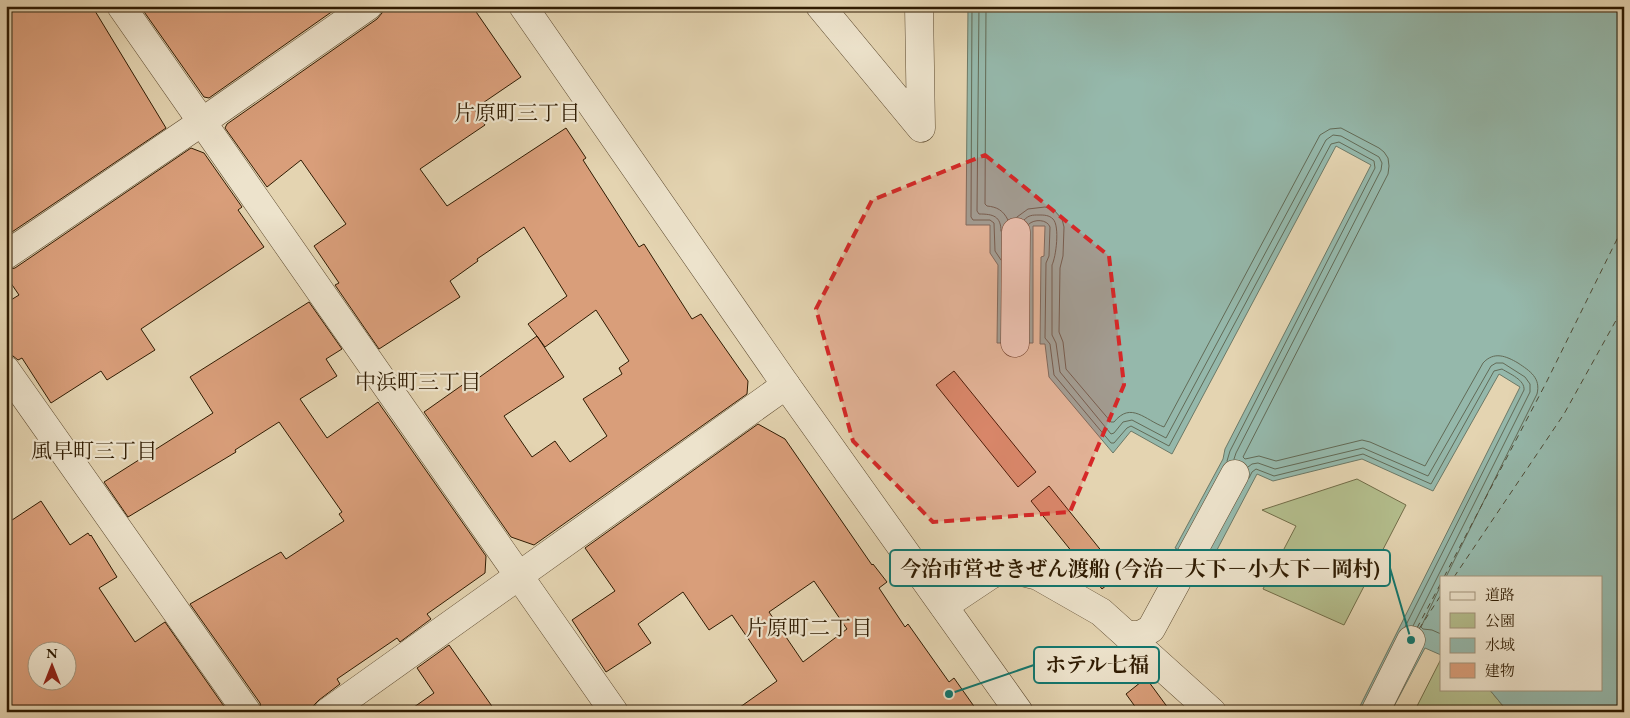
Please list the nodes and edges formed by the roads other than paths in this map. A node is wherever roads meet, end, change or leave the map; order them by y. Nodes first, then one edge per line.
1 (121, 6) edge
2 (368, 6) edge
3 (523, 6) edge
4 (820, 6) edge
5 (919, 6) edge
6 (202, 122) junction
7 (1016, 232) dead end
8 (6, 256) edge
9 (1015, 343) dead end
10 (6, 370) edge
11 (786, 385) junction
12 (1236, 474) dead end
13 (519, 576) junction
14 (944, 606) junction
15 (1127, 635) junction
16 (1411, 640) dead end
17 (247, 712) edge
18 (328, 712) edge
19 (614, 712) edge
20 (1019, 712) edge
21 (1212, 712) edge
22 (1375, 712) edge

1 - 6 street
2 - 6 street
3 - 11 street
4 - 5 street
6 - 8 street
6 - 13 street
7 - 9 street
10 - 17 street
11 - 13 street
11 - 14 street
12 - 15 street
13 - 18 street
13 - 19 street
14 - 15 street
14 - 20 street
15 - 21 street
16 - 22 street

